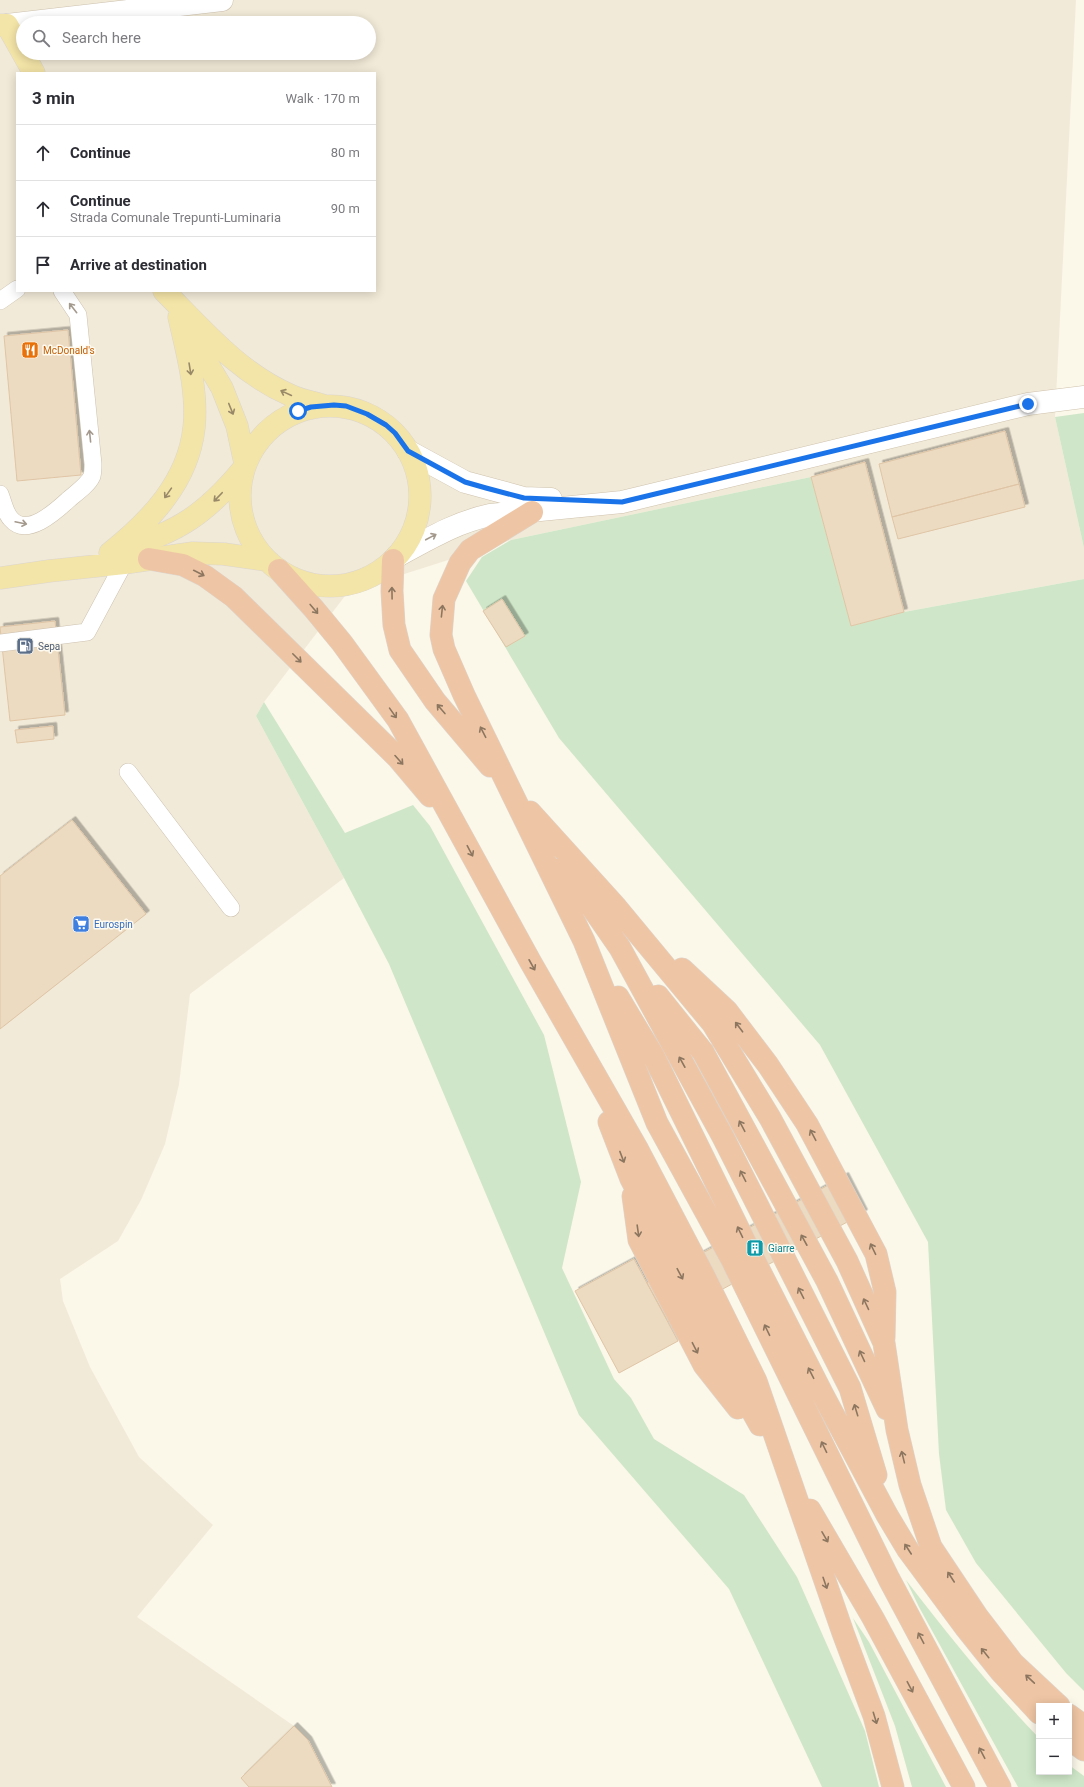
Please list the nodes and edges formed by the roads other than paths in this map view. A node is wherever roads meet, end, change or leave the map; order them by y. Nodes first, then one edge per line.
1 (222, 0) edge
2 (82, 16) edge
3 (16, 24) edge
4 (3, 25) edge
5 (16, 45) edge
6 (26, 60) edge
7 (33, 72) edge
8 (16, 289) edge
9 (63, 292) edge
10 (164, 292) edge
11 (164, 292) edge
12 (0, 300) edge
13 (179, 317) junction
14 (1084, 397) edge
15 (324, 405) junction
16 (408, 451) junction
17 (244, 465) junction
18 (0, 494) edge
19 (622, 502) junction
20 (532, 512) junction
21 (117, 558) junction
22 (395, 558) junction
23 (149, 559) junction
24 (273, 565) junction
25 (0, 578) edge
26 (0, 643) edge
27 (128, 772) dead end
28 (513, 792) junction
29 (458, 828) junction
30 (616, 907) junction
31 (231, 908) dead end
32 (584, 941) junction
33 (620, 948) junction
34 (584, 1056) junction
35 (884, 1343) junction
36 (822, 1395) junction
37 (897, 1430) junction
38 (784, 1467) junction
39 (887, 1515) junction
40 (889, 1579) junction
41 (1055, 1703) edge
42 (1036, 1710) edge
43 (1072, 1717) edge
44 (1084, 1726) edge
45 (1072, 1741) edge
46 (1084, 1750) edge
47 (893, 1787) edge
48 (964, 1787) edge
49 (1000, 1787) edge

1 - 2 main road
3 - 4 main road
4 - 5 main road
6 - 7 main road
8 - 12 lane
18 -> 9 lane
10 - 13 main road
15 -> 11 main road
13 -> 17 main road
13 -> 21 main road
14 - 19 main road
15 - 16 main road
15 - 17 main road
16 - 19 main road
16 - 22 main road
17 -> 21 main road
17 - 24 main road
19 - 20 main road
22 -> 20 main road
28 -> 20 highway
21 - 23 main road
21 - 25 main road
21 - 26 lane
22 - 24 main road
28 -> 22 highway
23 - 24 main road
23 -> 29 highway
24 -> 29 highway
27 - 31 lane
28 - 30 highway
28 - 32 highway
28 - 33 highway
29 -> 34 highway
35 -> 30 highway
35 -> 30 highway
36 -> 32 highway
40 -> 32 highway
37 -> 33 highway
39 -> 33 highway
34 -> 38 highway
34 -> 38 highway
35 - 37 highway
36 - 39 highway
36 - 40 highway
41 -> 37 highway
38 -> 47 highway
38 -> 48 highway
42 -> 39 highway
49 -> 40 highway
43 - 44 highway
45 - 46 highway

